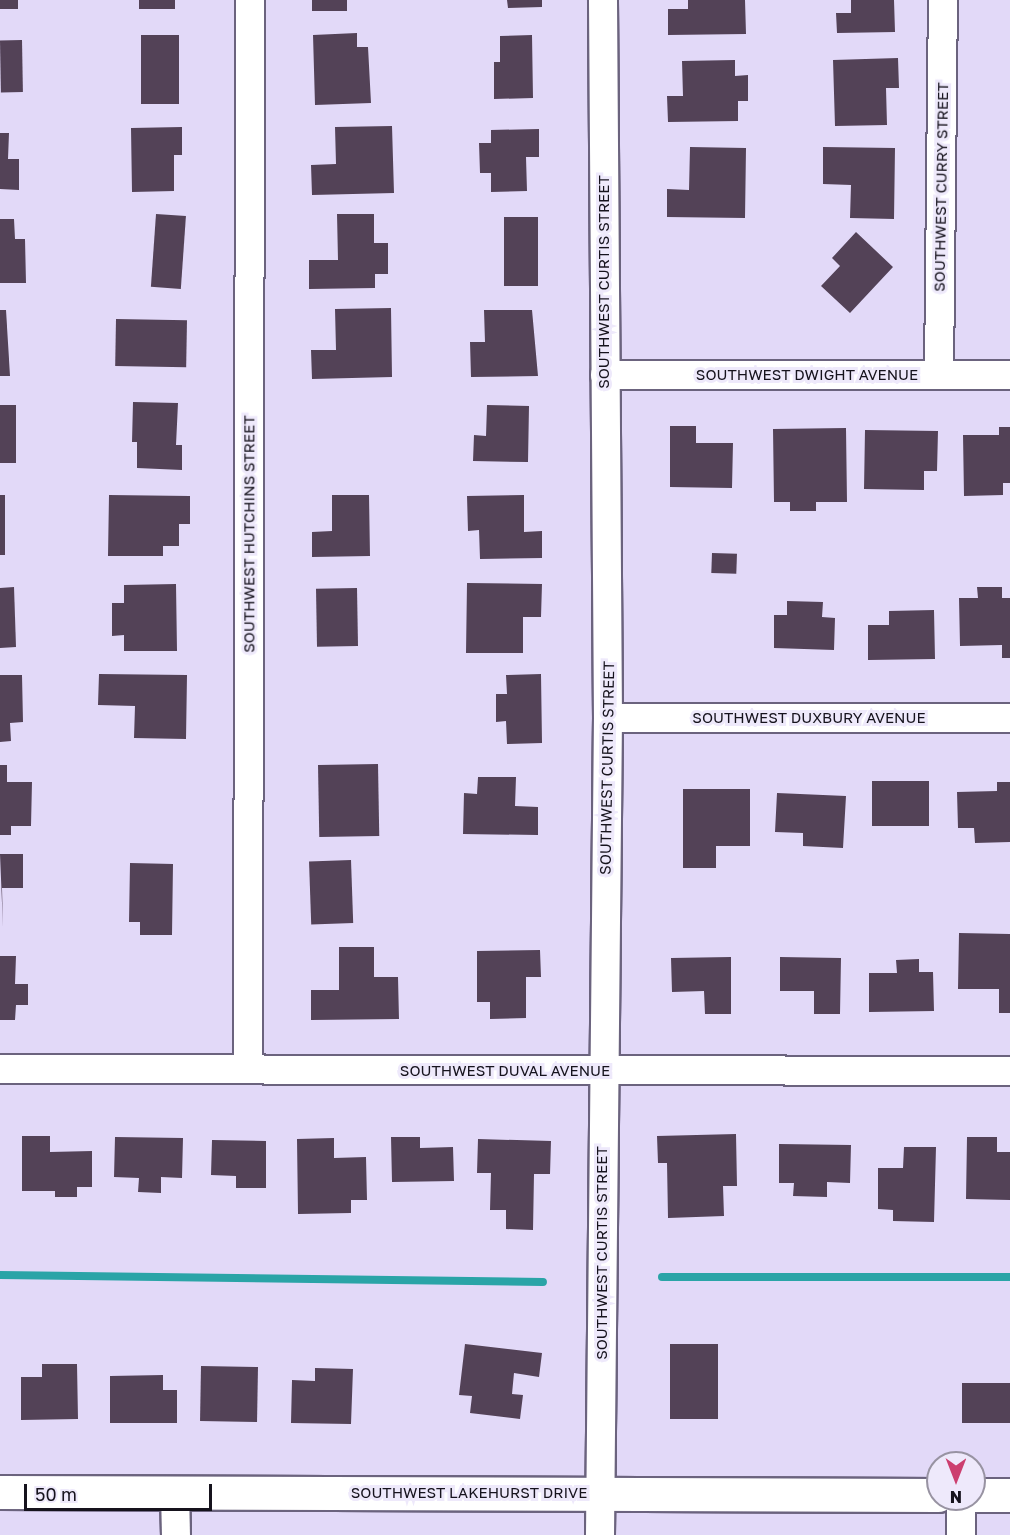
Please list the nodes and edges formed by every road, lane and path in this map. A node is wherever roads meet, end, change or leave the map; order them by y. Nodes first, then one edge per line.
1 (250, 0) edge
2 (603, 0) edge
3 (943, 0) edge
4 (605, 375) junction
5 (939, 375) junction
6 (1010, 375) edge
7 (609, 718) junction
8 (1010, 718) edge
9 (0, 1069) edge
10 (248, 1069) junction
11 (603, 1071) junction
12 (1010, 1071) edge
13 (0, 1492) edge
14 (175, 1492) junction
15 (600, 1492) junction
16 (926, 1495) edge
17 (986, 1495) edge
18 (1010, 1495) edge
19 (961, 1511) edge
20 (176, 1535) edge
21 (600, 1535) edge
22 (961, 1535) edge

1 - 10 street, SOUTHWEST HUTCHINS STREET
2 - 4 street, SOUTHWEST CURTIS STREET
3 - 5 street, SOUTHWEST CURRY STREET
4 - 5 street, SOUTHWEST DWIGHT AVENUE
4 - 7 street, SOUTHWEST CURTIS STREET
5 - 6 street, SOUTHWEST DWIGHT AVENUE
7 - 8 street, SOUTHWEST DUXBURY AVENUE
7 - 11 street, SOUTHWEST CURTIS STREET
9 - 10 street, SOUTHWEST DUVAL AVENUE
10 - 11 street, SOUTHWEST DUVAL AVENUE
11 - 12 street, SOUTHWEST DUVAL AVENUE
11 - 15 street, SOUTHWEST CURTIS STREET
13 - 14 street, SOUTHWEST LAKEHURST DRIVE
14 - 15 street, SOUTHWEST LAKEHURST DRIVE
14 - 20 street
15 - 16 street, SOUTHWEST LAKEHURST DRIVE
15 - 21 street, SOUTHWEST CURTIS STREET
17 - 18 street
19 - 22 street

